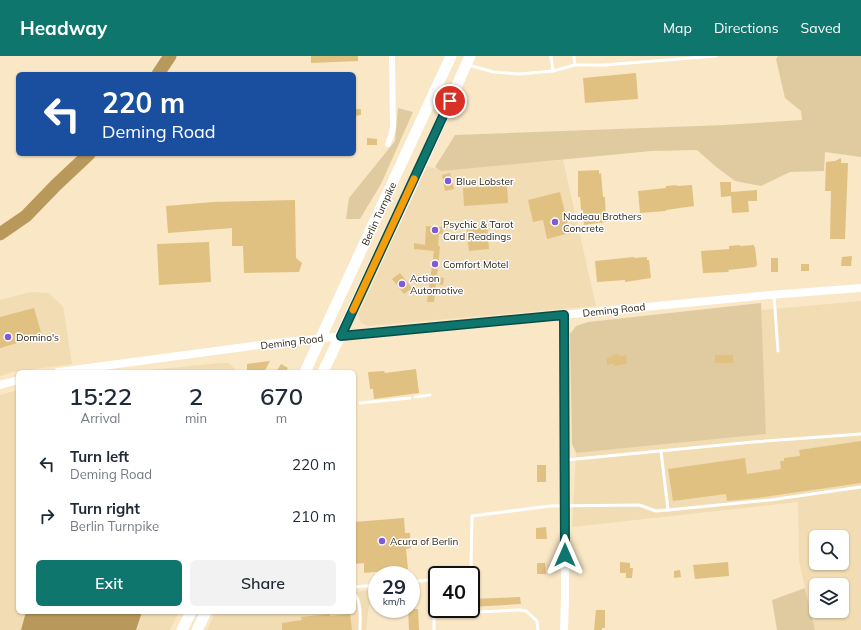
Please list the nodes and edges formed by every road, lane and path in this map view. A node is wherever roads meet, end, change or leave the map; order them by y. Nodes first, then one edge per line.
1 (392, 56) edge
2 (451, 56) edge
3 (551, 56) edge
4 (574, 56) edge
5 (716, 56) edge
6 (468, 60) edge
7 (575, 65) junction
8 (553, 71) junction
9 (388, 144) dead end
10 (861, 288) edge
11 (774, 294) junction
12 (564, 315) junction
13 (341, 336) junction
14 (321, 338) junction
15 (778, 351) dead end
16 (73, 370) edge
17 (306, 370) edge
18 (324, 370) edge
19 (16, 381) edge
20 (0, 385) edge
21 (430, 395) dead end
22 (416, 397) dead end
23 (410, 398) dead end
24 (360, 403) dead end
25 (861, 434) edge
26 (661, 451) junction
27 (564, 460) junction
28 (861, 487) edge
29 (564, 506) junction
30 (668, 510) junction
31 (471, 566) edge
32 (368, 586) edge
33 (356, 587) edge
34 (356, 595) edge
35 (190, 614) edge
36 (205, 614) edge
37 (182, 630) edge
38 (197, 630) edge
39 (360, 630) edge
40 (434, 630) edge
41 (538, 630) edge
42 (564, 630) edge

1 - 9 street
2 - 14 highway, Berlin Turnpike
3 - 8 lane
4 - 7 lane
5 - 7 lane
6 - 8 lane
6 - 13 highway, Berlin Turnpike
7 - 8 lane
10 - 11 street, Deming Road
11 - 12 street, Deming Road
11 - 15 lane
12 - 13 street, Deming Road
12 - 27 street
13 - 14 street, Deming Road
13 - 18 highway, Berlin Turnpike
14 - 16 street, Deming Road
14 - 17 highway, Berlin Turnpike
19 - 20 street
21 - 22 lane
23 - 24 lane
25 - 26 lane
26 - 27 lane
26 - 30 lane
27 - 29 street
28 - 30 lane
29 - 30 lane
29 - 31 lane
29 - 42 street
32 - 33 lane
34 - 39 lane
35 - 37 highway
36 - 38 highway
40 - 41 lane

